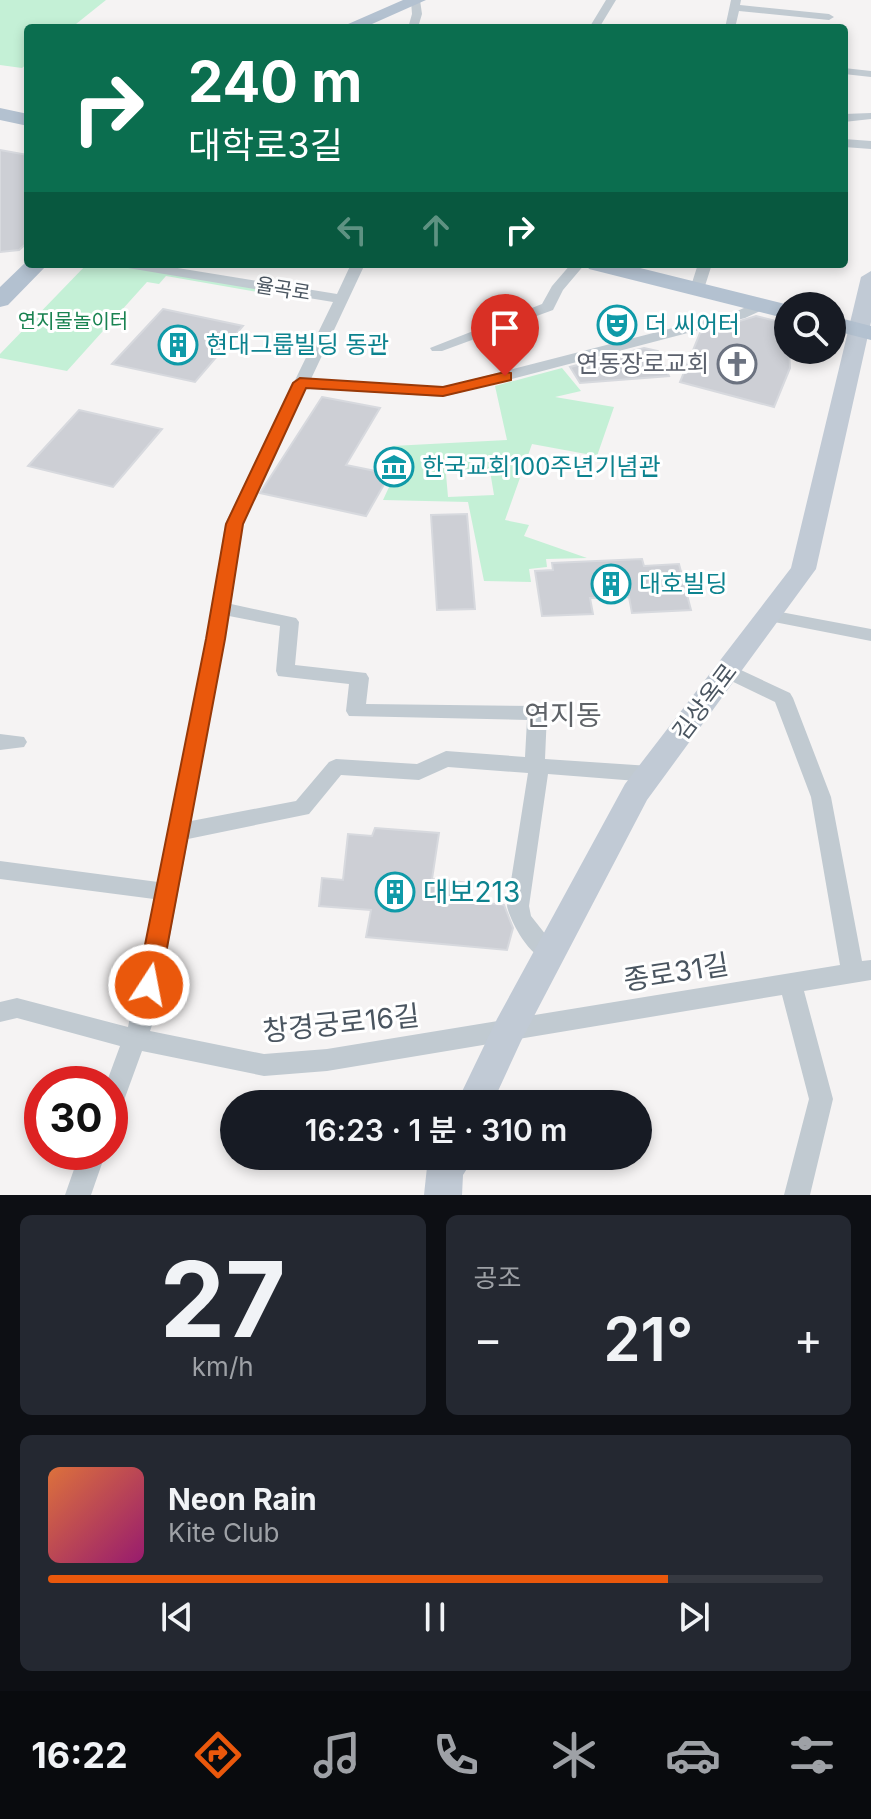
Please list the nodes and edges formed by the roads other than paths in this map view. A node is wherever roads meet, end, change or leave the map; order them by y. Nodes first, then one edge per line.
1 (417, 0) edge
2 (611, 0) edge
3 (735, 4) edge
4 (829, 18) edge
5 (358, 24) edge
6 (414, 24) edge
7 (596, 24) edge
8 (731, 24) edge
9 (848, 71) edge
10 (871, 74) edge
11 (0, 114) edge
12 (871, 116) edge
13 (848, 118) edge
14 (24, 119) edge
15 (848, 143) edge
16 (871, 145) edge
17 (33, 268) edge
18 (153, 268) edge
19 (356, 268) edge
20 (575, 268) edge
21 (613, 268) edge
22 (704, 268) edge
23 (871, 277) edge
24 (697, 289) junction
25 (343, 299) junction
26 (0, 300) edge
27 (762, 305) junction
28 (774, 308) edge
29 (854, 329) edge
30 (437, 348) dead end
31 (300, 383) junction
32 (221, 608) junction
33 (770, 616) junction
34 (871, 635) edge
35 (728, 671) junction
36 (535, 766) junction
37 (650, 774) junction
38 (178, 832) junction
39 (0, 870) edge
40 (167, 892) junction
41 (550, 954) junction
42 (862, 971) edge
43 (790, 983) junction
44 (0, 1012) edge
45 (509, 1030) junction
46 (134, 1039) junction
47 (124, 1066) edge
48 (481, 1090) edge
49 (494, 1090) edge
50 (87, 1170) edge
51 (78, 1195) edge
52 (797, 1195) edge

1 - 5 main road
1 - 6 street
2 - 7 street
3 - 4 street
3 - 8 street
9 - 10 street
11 - 14 main road
12 - 13 street
15 - 16 street
17 - 26 main road
18 - 25 street, 율곡로
19 - 25 street
20 - 30 street
21 - 24 main road
22 - 24 street
23 - 29 street, 김상옥로
24 - 27 main road
25 - 31 street
27 - 28 main road
27 - 31 street
29 - 33 street, 김상옥로
31 - 32 street
32 - 36 street
32 - 38 street
33 - 34 street
33 - 35 street, 김상옥로
35 - 37 street, 김상옥로
35 - 42 street, 종로31길
36 - 37 street
36 - 38 street
36 - 41 street
37 - 41 street, 김상옥로
38 - 40 street
39 - 40 street
40 - 46 street
41 - 45 street, 김상옥로
42 - 43 street, 종로31길
43 - 45 street, 종로31길
43 - 52 street
44 - 46 street, 창경궁로16길
45 - 46 street, 창경궁로16길
45 - 48 street, 김상옥로
45 - 49 street
46 - 47 street
50 - 51 street

